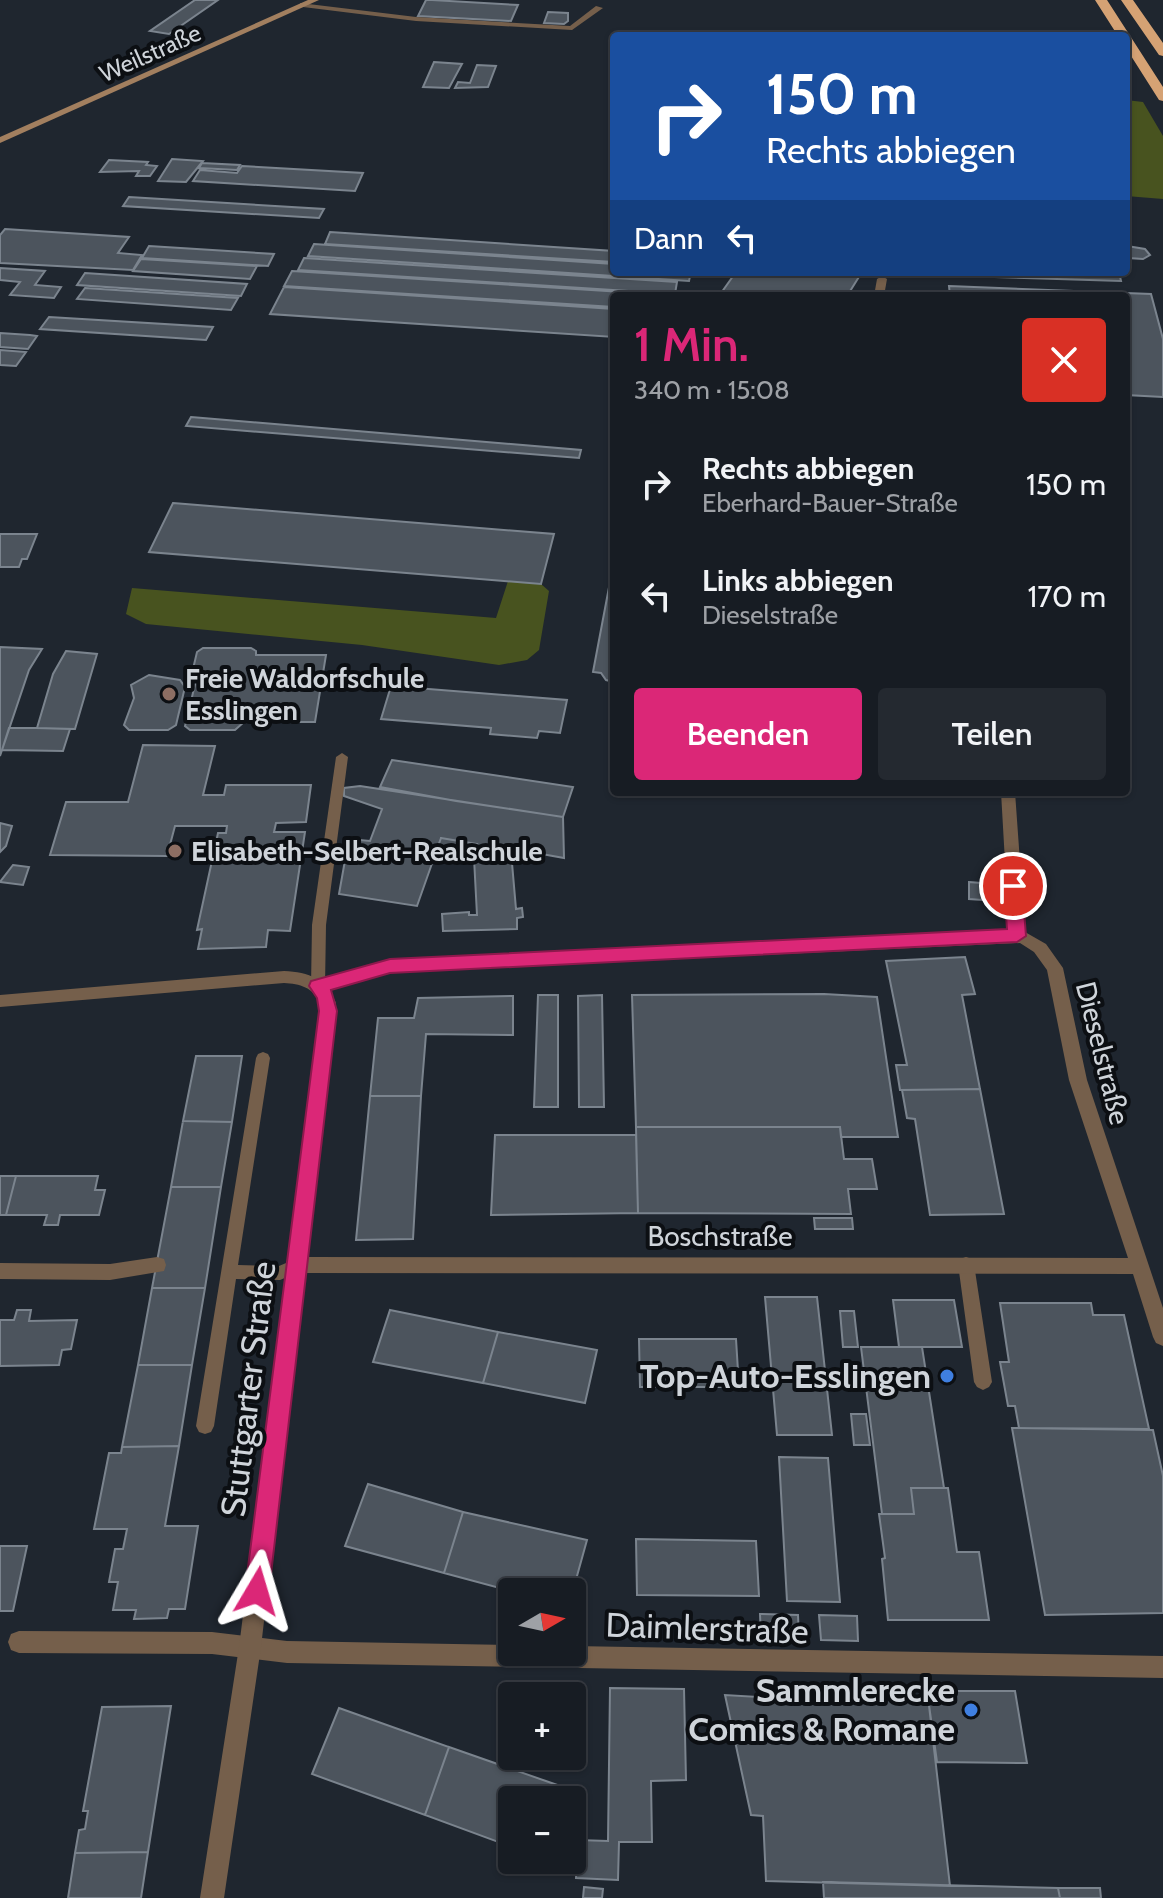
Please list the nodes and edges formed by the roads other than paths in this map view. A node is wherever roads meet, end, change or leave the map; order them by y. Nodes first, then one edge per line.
1 (315, 0) edge
2 (1101, 0) edge
3 (1127, 0) edge
4 (303, 5) junction
5 (599, 8) dead end
6 (1121, 32) edge
7 (1130, 45) edge
8 (1163, 52) edge
9 (1163, 97) edge
10 (0, 140) edge
11 (882, 279) dead end
12 (880, 292) edge
13 (342, 757) dead end
14 (1008, 796) edge
15 (1017, 936) junction
16 (318, 986) junction
17 (0, 1001) edge
18 (263, 1058) dead end
19 (966, 1264) junction
20 (157, 1265) dead end
21 (298, 1265) junction
22 (1141, 1266) junction
23 (0, 1271) edge
24 (231, 1272) junction
25 (1163, 1337) edge
26 (983, 1382) dead end
27 (205, 1426) dead end
28 (19, 1642) dead end
29 (250, 1647) junction
30 (1163, 1667) edge
31 (212, 1898) edge

1 - 4 main road, Weilstraße
2 - 6 highway
3 - 8 highway
4 - 5 lane
4 - 10 main road, Weilstraße
7 - 9 highway
11 - 12 lane
13 - 16 lane
14 - 15 street
15 - 16 street
15 - 22 street, Dieselstraße
16 - 17 street
16 - 21 street, Stuttgarter Straße
18 - 24 lane
19 - 21 street, Boschstraße
19 - 22 street, Boschstraße
19 - 26 lane
20 - 23 street
21 - 24 lane
21 - 29 street, Stuttgarter Straße
22 - 25 street, Dieselstraße
24 - 27 lane
28 - 29 street, Daimlerstraße
29 - 30 street, Daimlerstraße
29 - 31 street, Stuttgarter Straße

